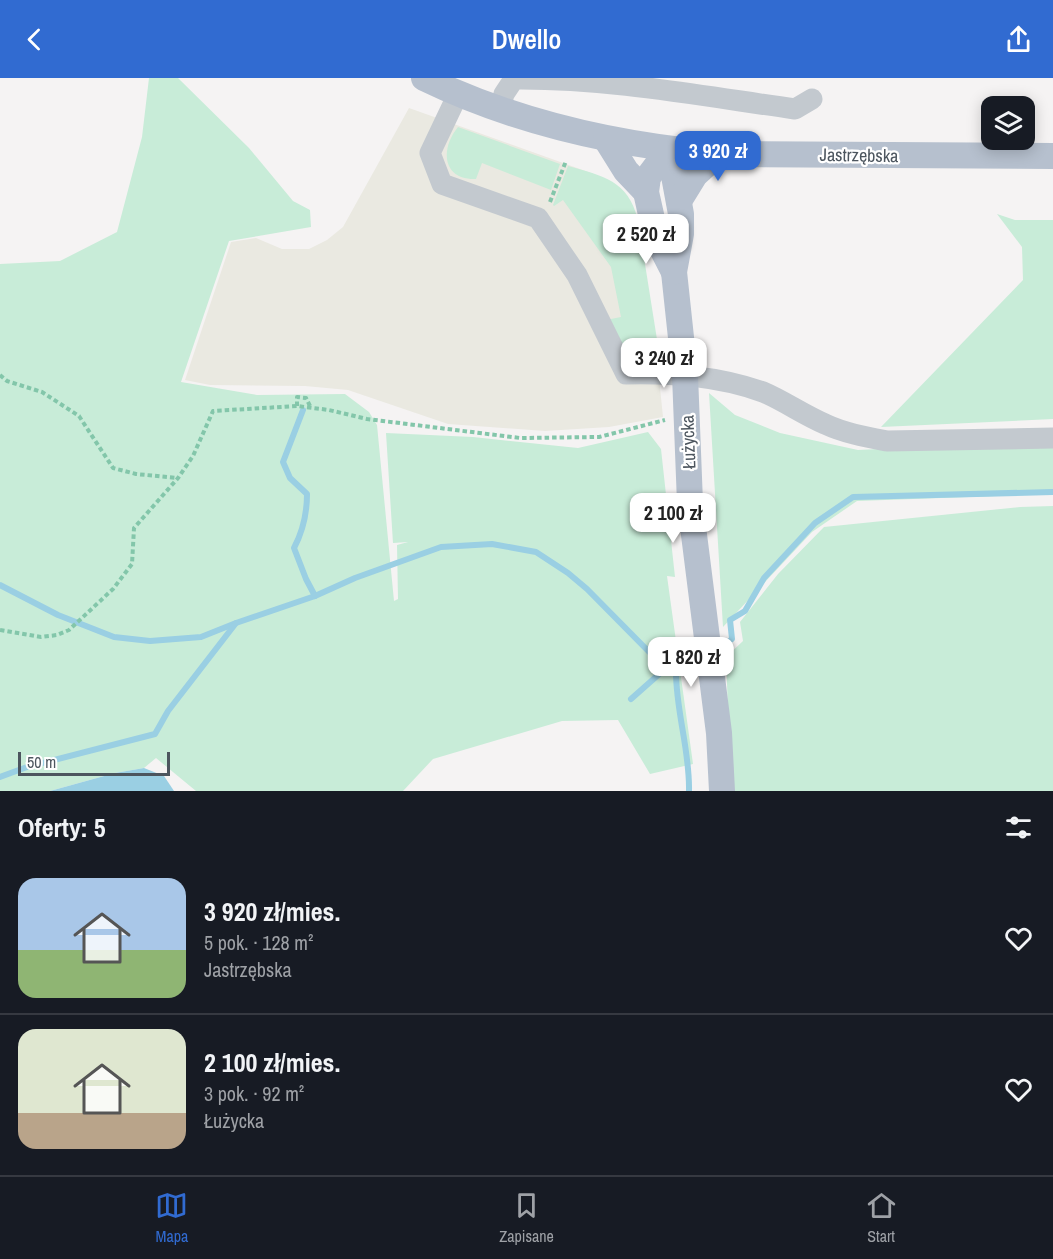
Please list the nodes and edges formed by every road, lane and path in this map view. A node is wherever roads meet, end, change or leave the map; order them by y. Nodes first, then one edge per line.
1 (424, 78) edge
2 (454, 87) edge
3 (812, 99) dead end
4 (500, 110) junction
5 (606, 140) junction
6 (669, 149) junction
7 (718, 154) junction
8 (1053, 156) edge
9 (566, 161) dead end
10 (646, 192) junction
11 (679, 201) junction
12 (550, 202) dead end
13 (674, 272) junction
14 (0, 375) edge
15 (685, 375) junction
16 (297, 406) junction
17 (311, 408) junction
18 (687, 417) junction
19 (1053, 438) edge
20 (178, 478) junction
21 (0, 630) edge
22 (722, 791) edge

1 - 2 main road, Jastrzębska
2 - 4 main road, Jastrzębska
2 - 15 street
3 - 4 street
4 - 5 main road, Jastrzębska
5 - 6 main road, Jastrzębska
5 - 10 main road
6 - 7 main road, Jastrzębska
6 - 10 main road
6 - 11 main road, Łużycka
7 - 8 main road, Jastrzębska
7 - 11 main road
9 - 12 path
10 - 13 main road, Łużycka
11 - 13 main road, Łużycka
13 - 15 main road, Łużycka
14 - 20 path
15 - 18 main road, Łużycka
15 - 19 street
16 - 17 path
16 - 17 path
16 - 20 path
17 - 18 path
18 - 22 main road, Łużycka
20 - 21 path

